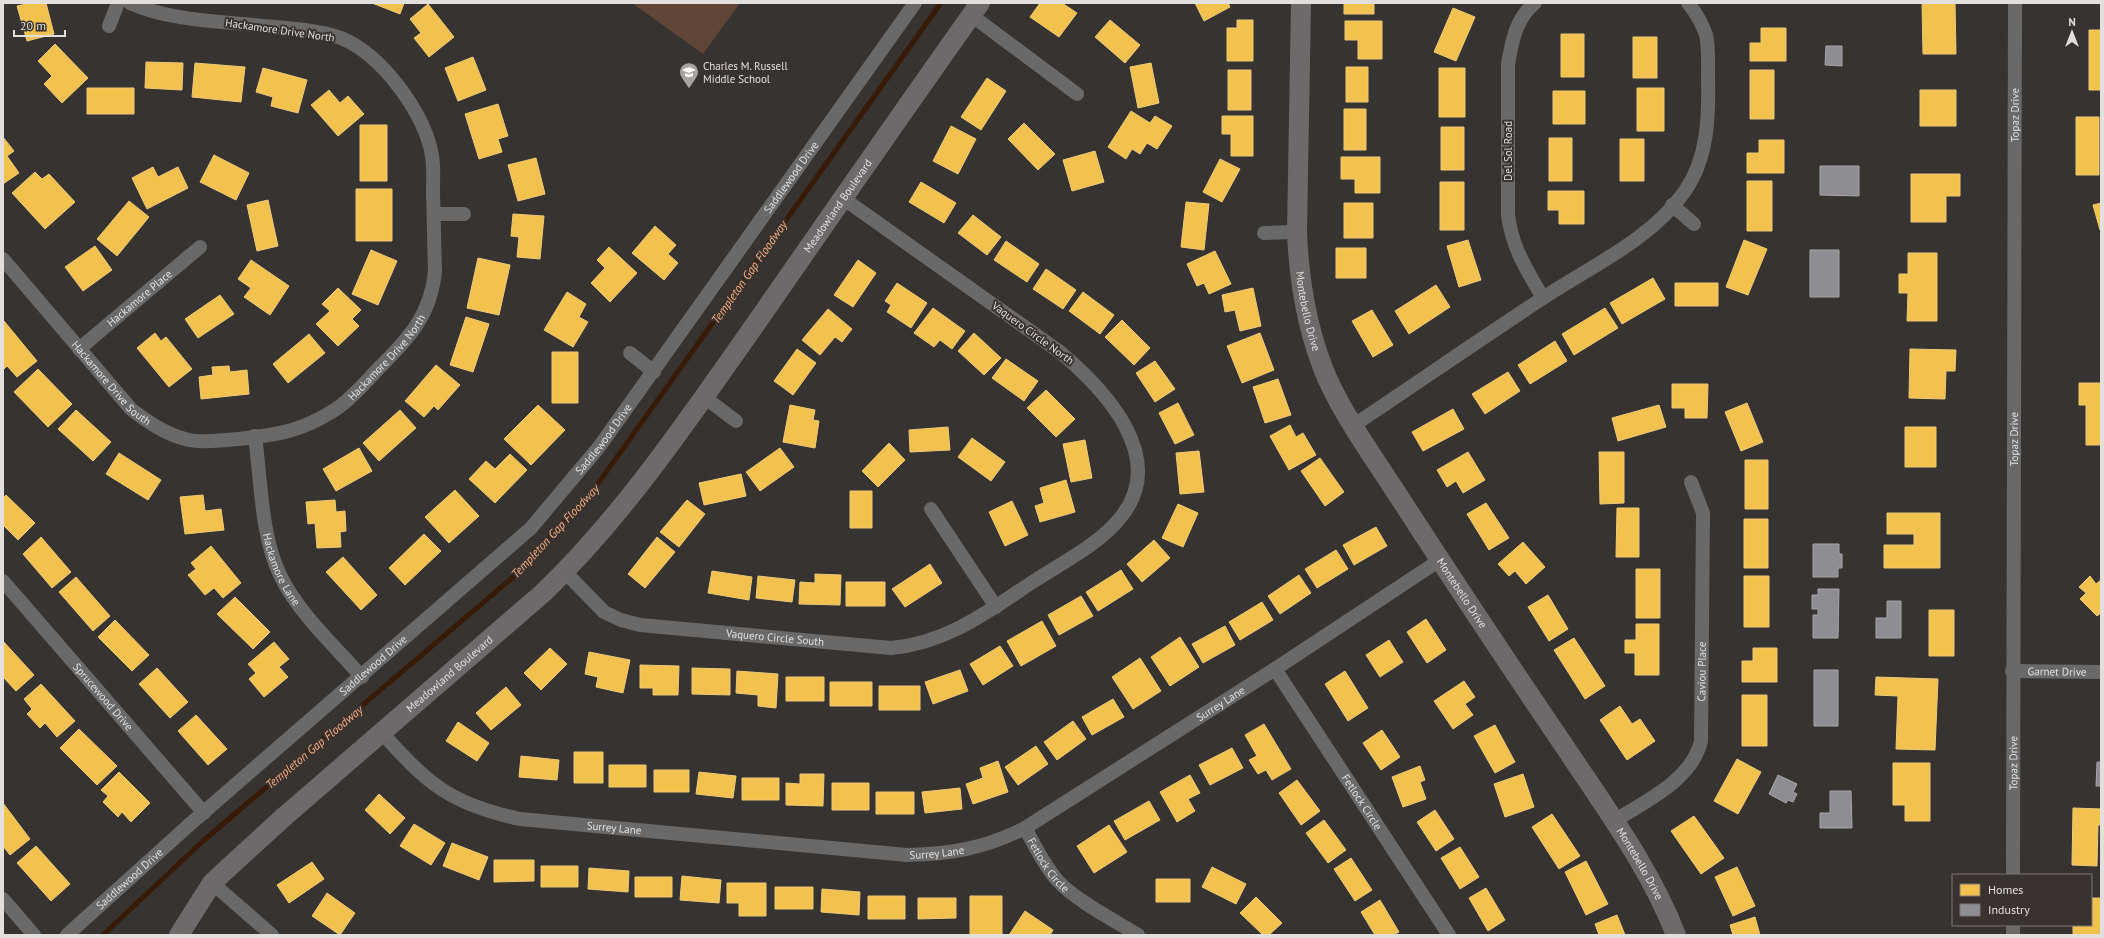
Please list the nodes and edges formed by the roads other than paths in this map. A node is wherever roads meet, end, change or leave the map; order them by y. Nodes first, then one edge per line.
1 (118, 3) edge
2 (130, 3) edge
3 (915, 3) edge
4 (1301, 3) edge
5 (1535, 3) edge
6 (1688, 3) edge
7 (2015, 3) edge
8 (976, 9) edge
9 (109, 26) dead end
10 (1077, 94) dead end
11 (844, 199) junction
12 (1672, 205) junction
13 (434, 214) junction
14 (464, 214) dead end
15 (1694, 224) dead end
16 (1297, 232) junction
17 (1264, 233) dead end
18 (200, 247) dead end
19 (3, 259) edge
20 (1543, 298) junction
21 (79, 349) junction
22 (630, 353) dead end
23 (654, 372) junction
24 (704, 397) junction
25 (736, 421) dead end
26 (1354, 425) junction
27 (255, 436) junction
28 (1691, 482) dead end
29 (930, 509) dead end
30 (1440, 560) junction
31 (565, 572) junction
32 (3, 581) edge
33 (1023, 589) joint
34 (996, 607) junction
35 (1275, 669) junction
36 (2012, 671) junction
37 (2101, 672) edge
38 (362, 677) junction
39 (382, 733) junction
40 (204, 813) junction
41 (1614, 821) junction
42 (1025, 828) junction
43 (2013, 874) edge
44 (212, 883) junction
45 (3, 899) edge
46 (34, 935) edge
47 (67, 935) edge
48 (179, 935) edge
49 (272, 935) edge
50 (1138, 935) edge
51 (1449, 935) edge
52 (1676, 935) edge

1 - 9 street
2 - 13 street, Hackamore Drive North
3 - 23 street, Saddlewood Drive
4 - 16 street, Montebello Drive
5 - 20 street, Del Sol Road
6 - 12 street
7 - 36 street, Topaz Drive
8 - 10 street, Meadowland Boulevard
8 - 11 street, Meadowland Boulevard
11 - 24 street, Meadowland Boulevard
11 - 33 street, Vaquero Circle North
12 - 15 street
12 - 20 street
13 - 14 street
13 - 27 street, Hackamore Drive North
16 - 17 street
16 - 26 street, Montebello Drive
18 - 21 street, Hackamore Place
19 - 21 street, Hackamore Drive South
20 - 26 street
21 - 27 street, Hackamore Drive South
22 - 23 street
23 - 38 street, Saddlewood Drive
24 - 25 street
24 - 31 street, Meadowland Boulevard
26 - 30 street, Montebello Drive
27 - 38 street, Hackamore Lane
28 - 41 street, Caviou Place
29 - 34 street
30 - 35 street, Surrey Lane
30 - 41 street, Montebello Drive
31 - 34 street, Vaquero Circle South
31 - 39 street, Meadowland Boulevard
32 - 40 street, Sprucewood Drive
33 - 34 street, Vaquero Circle South
35 - 42 street, Surrey Lane
35 - 51 street, Fetlock Circle
36 - 37 street, Garnet Drive
36 - 43 street, Topaz Drive
38 - 40 street, Saddlewood Drive
39 - 42 street, Surrey Lane
39 - 44 street, Meadowland Boulevard
40 - 47 street, Saddlewood Drive
41 - 52 street, Montebello Drive
42 - 50 street, Fetlock Circle
44 - 48 street, Meadowland Boulevard
44 - 49 street
45 - 46 street

